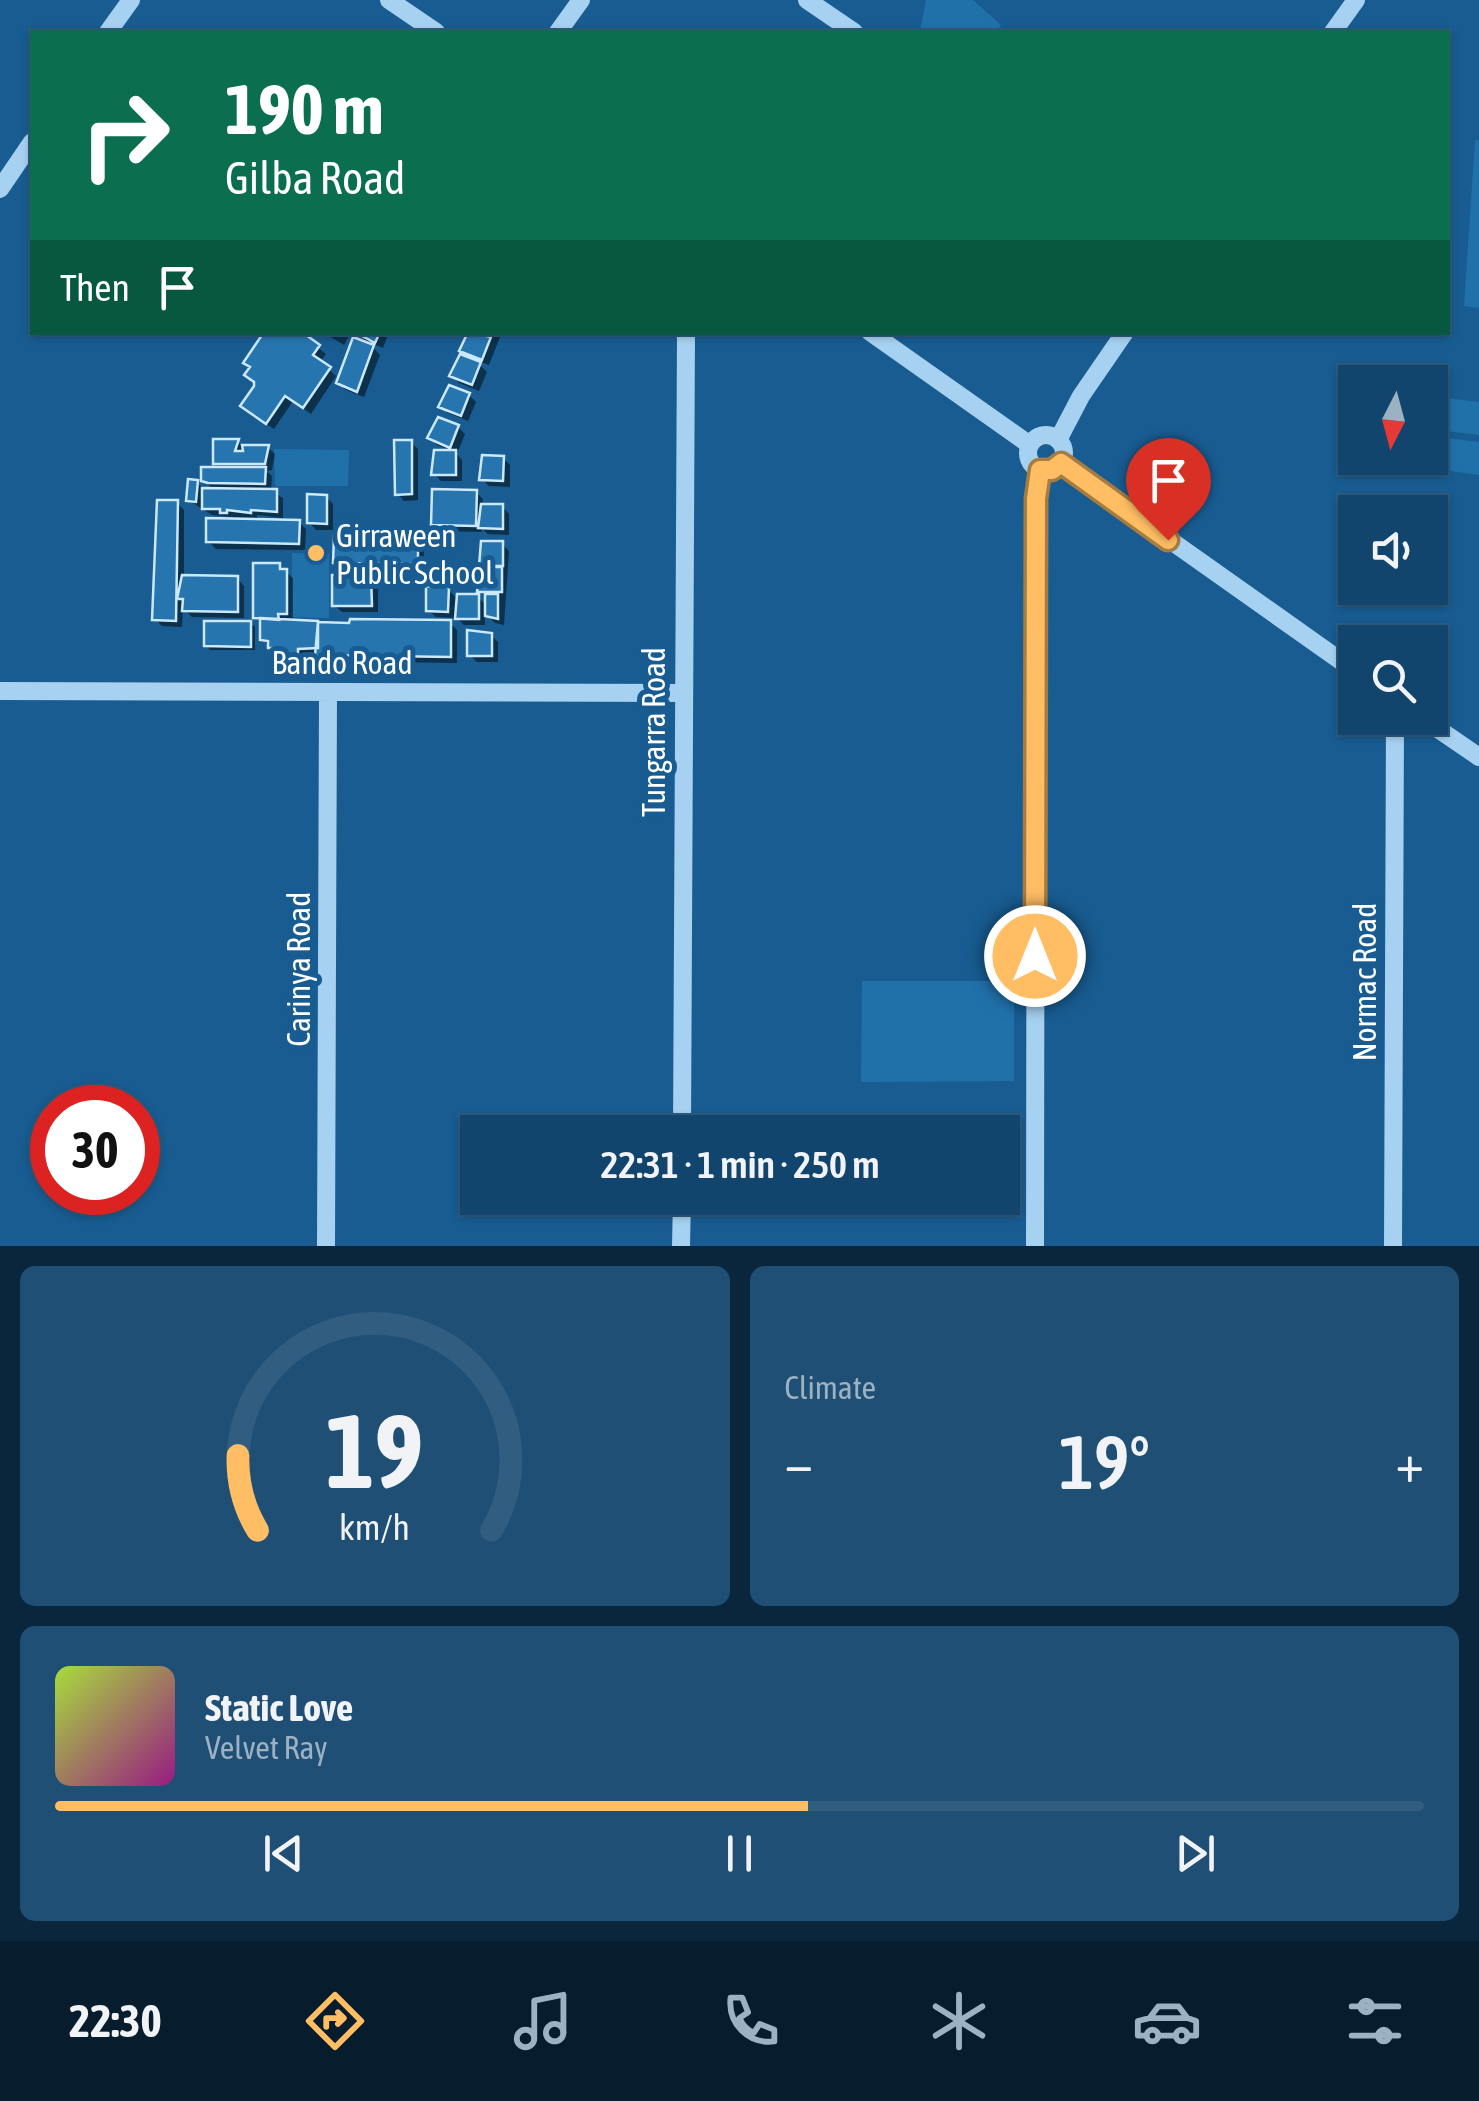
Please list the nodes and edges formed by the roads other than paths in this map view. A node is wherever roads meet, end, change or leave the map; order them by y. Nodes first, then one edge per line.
1 (130, 0) edge
2 (389, 0) edge
3 (581, 0) edge
4 (808, 0) edge
5 (1356, 0) edge
6 (109, 30) edge
7 (433, 30) edge
8 (559, 30) edge
9 (851, 30) edge
10 (1334, 30) edge
11 (30, 145) edge
12 (0, 189) edge
13 (686, 335) edge
14 (874, 335) edge
15 (1123, 335) edge
16 (1058, 440) junction
17 (1030, 445) junction
18 (1061, 463) junction
19 (1040, 470) junction
20 (1338, 659) edge
21 (0, 691) edge
22 (328, 692) junction
23 (683, 693) junction
24 (1395, 735) edge
25 (1447, 735) edge
26 (1479, 757) edge
27 (682, 1115) edge
28 (682, 1215) edge
29 (326, 1246) edge
30 (682, 1246) edge
31 (1035, 1246) edge
32 (1393, 1246) edge

1 - 6 street
2 - 7 street
3 - 8 street
4 - 9 street
5 - 10 street
11 - 12 street
13 - 23 street, Tungarra Road
14 - 17 street
15 - 16 street
16 - 17 street
16 - 18 street
17 - 19 street
18 - 19 street
18 - 20 street
19 - 31 street
21 - 22 street, Bando Road
22 - 23 street, Bando Road
22 - 29 street, Carinya Road
23 - 27 street, Tungarra Road
24 - 32 street, Normac Road
25 - 26 street
28 - 30 street

